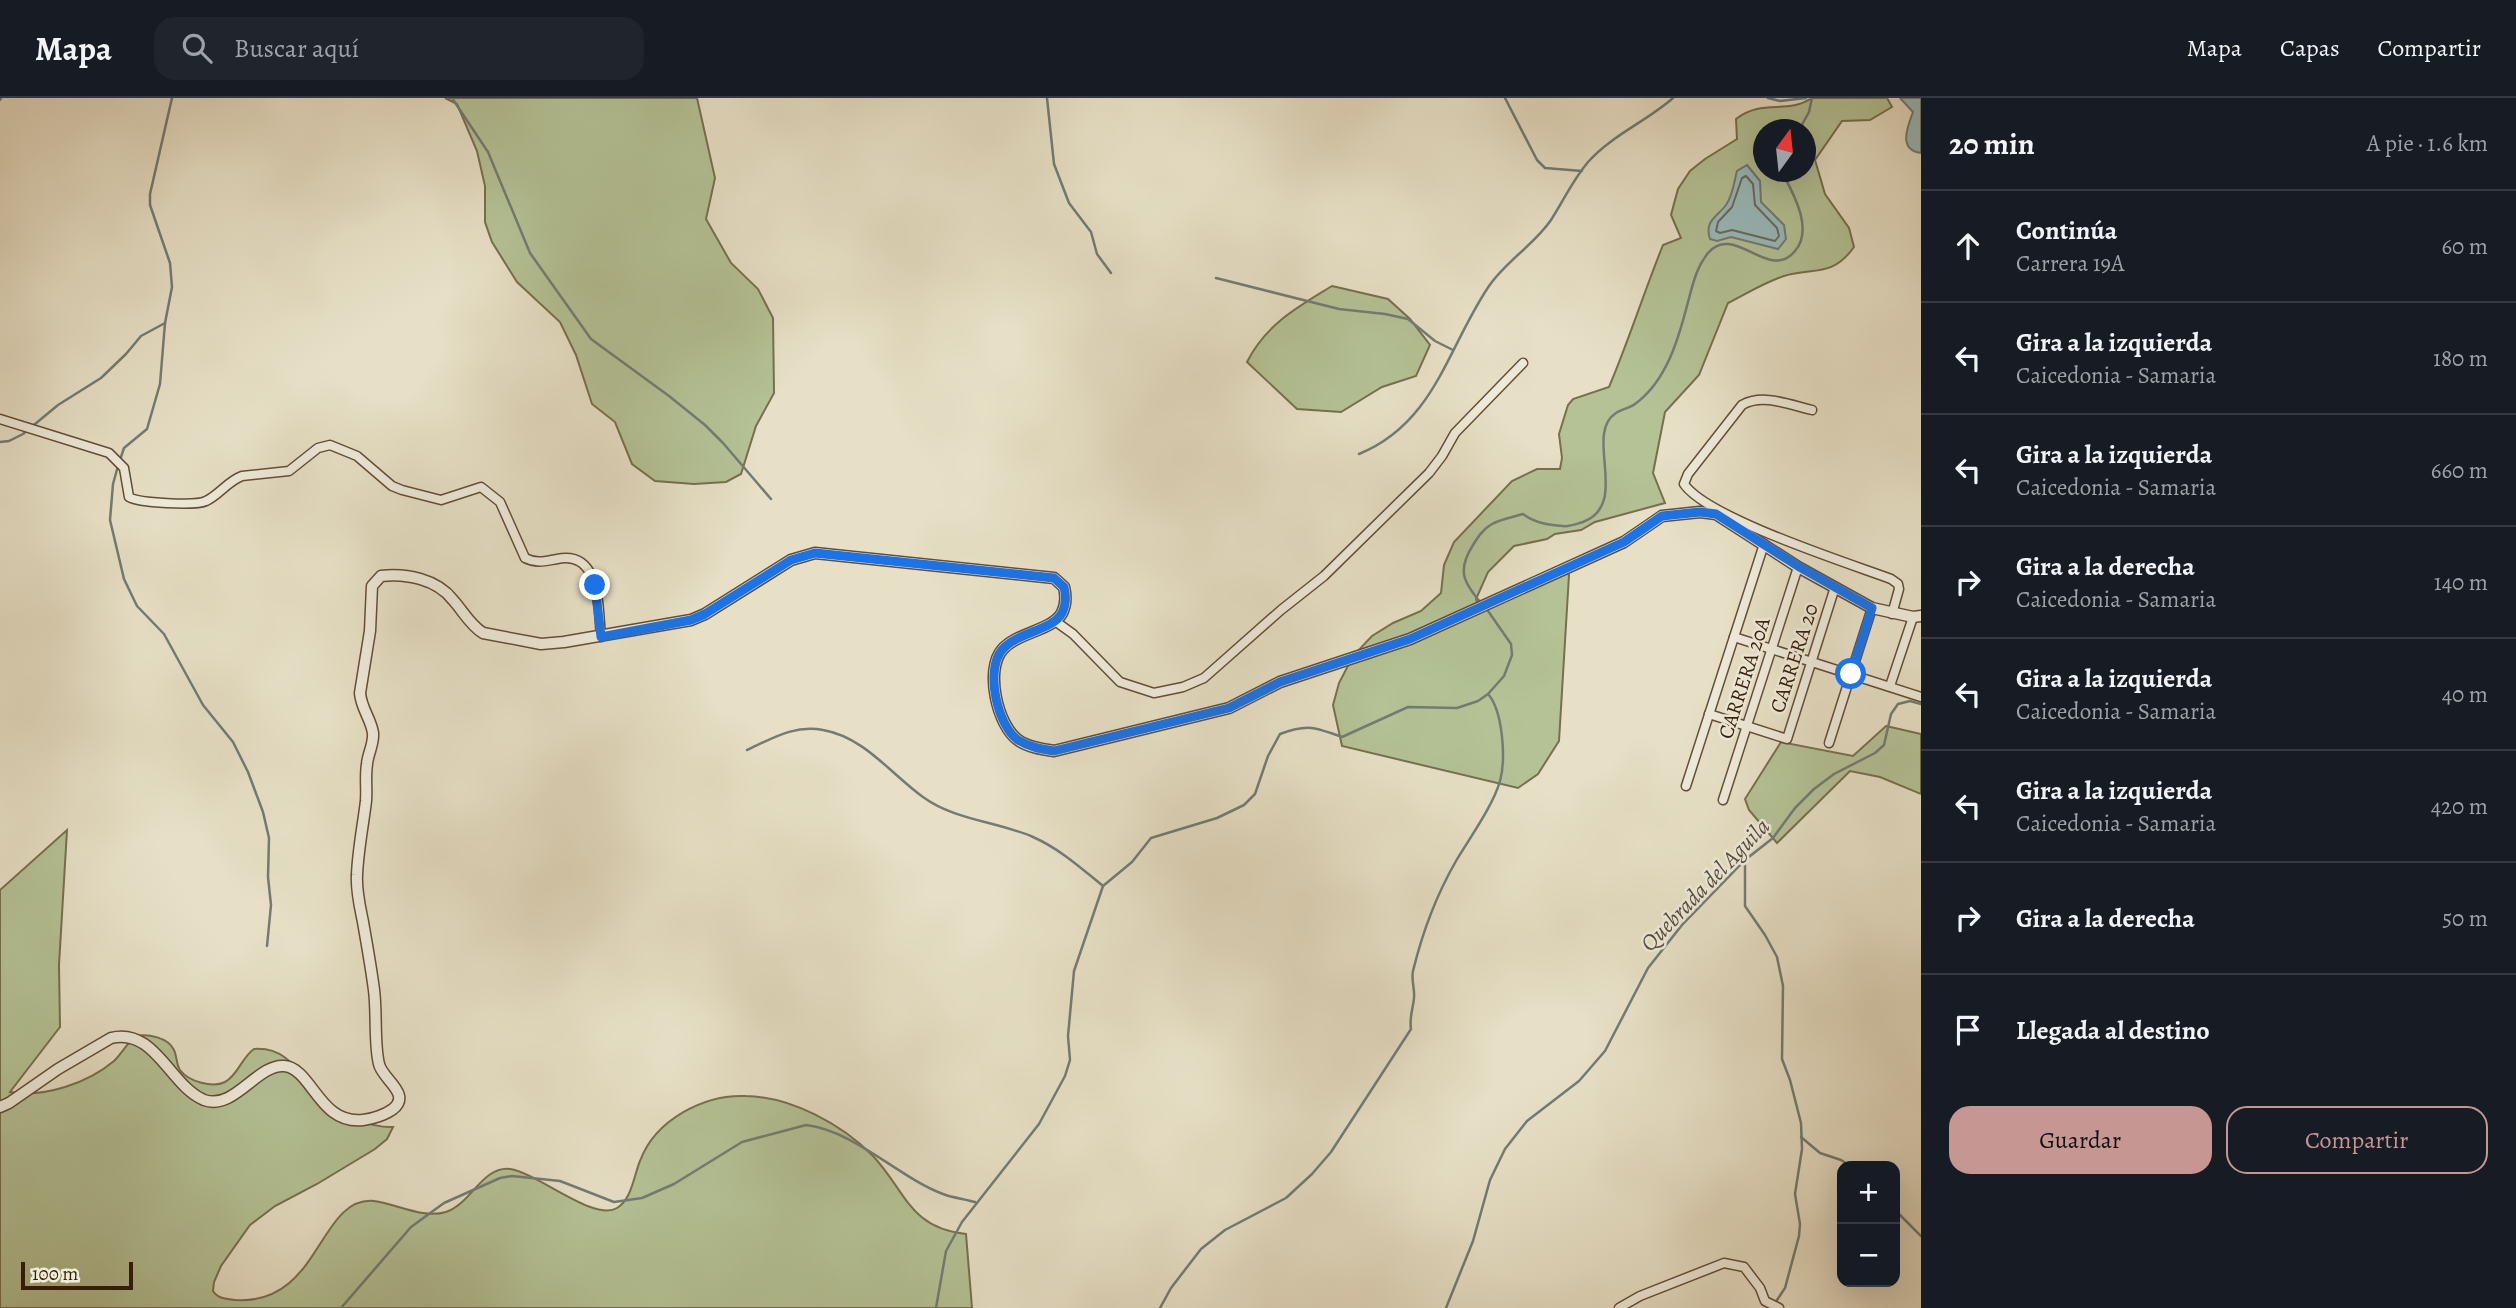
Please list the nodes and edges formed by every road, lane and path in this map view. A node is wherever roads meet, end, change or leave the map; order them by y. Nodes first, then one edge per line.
1 (1523, 363) dead end
2 (1812, 410) dead end
3 (0, 419) edge
4 (1764, 544) junction
5 (1798, 566) junction
6 (1835, 587) junction
7 (1872, 608) junction
8 (1892, 614) junction
9 (1917, 617) edge
10 (1055, 621) junction
11 (601, 637) junction
12 (1734, 637) junction
13 (1771, 649) junction
14 (1811, 662) junction
15 (1851, 674) junction
16 (1891, 685) junction
17 (1921, 697) edge
18 (1709, 714) junction
19 (1746, 726) junction
20 (1829, 743) dead end
21 (1686, 786) dead end
22 (1723, 800) dead end
23 (0, 1107) edge
24 (1619, 1308) edge
25 (1779, 1308) edge

1 - 10 street
2 - 8 street
3 - 11 street
4 - 5 street
4 - 10 street
4 - 12 street
5 - 6 street
5 - 13 street, CARRERA 20A
6 - 7 street
6 - 14 street, CARRERA 20
7 - 8 street
7 - 15 street
8 - 9 street
9 - 16 street
10 - 11 street
11 - 23 street
12 - 13 street
12 - 18 street
13 - 14 street
13 - 19 street, CARRERA 20A
14 - 15 street
14 - 19 street, CARRERA 20
15 - 16 street
15 - 20 street
16 - 17 street
18 - 19 street
18 - 21 street
19 - 22 street, CARRERA 20A
24 - 25 street

